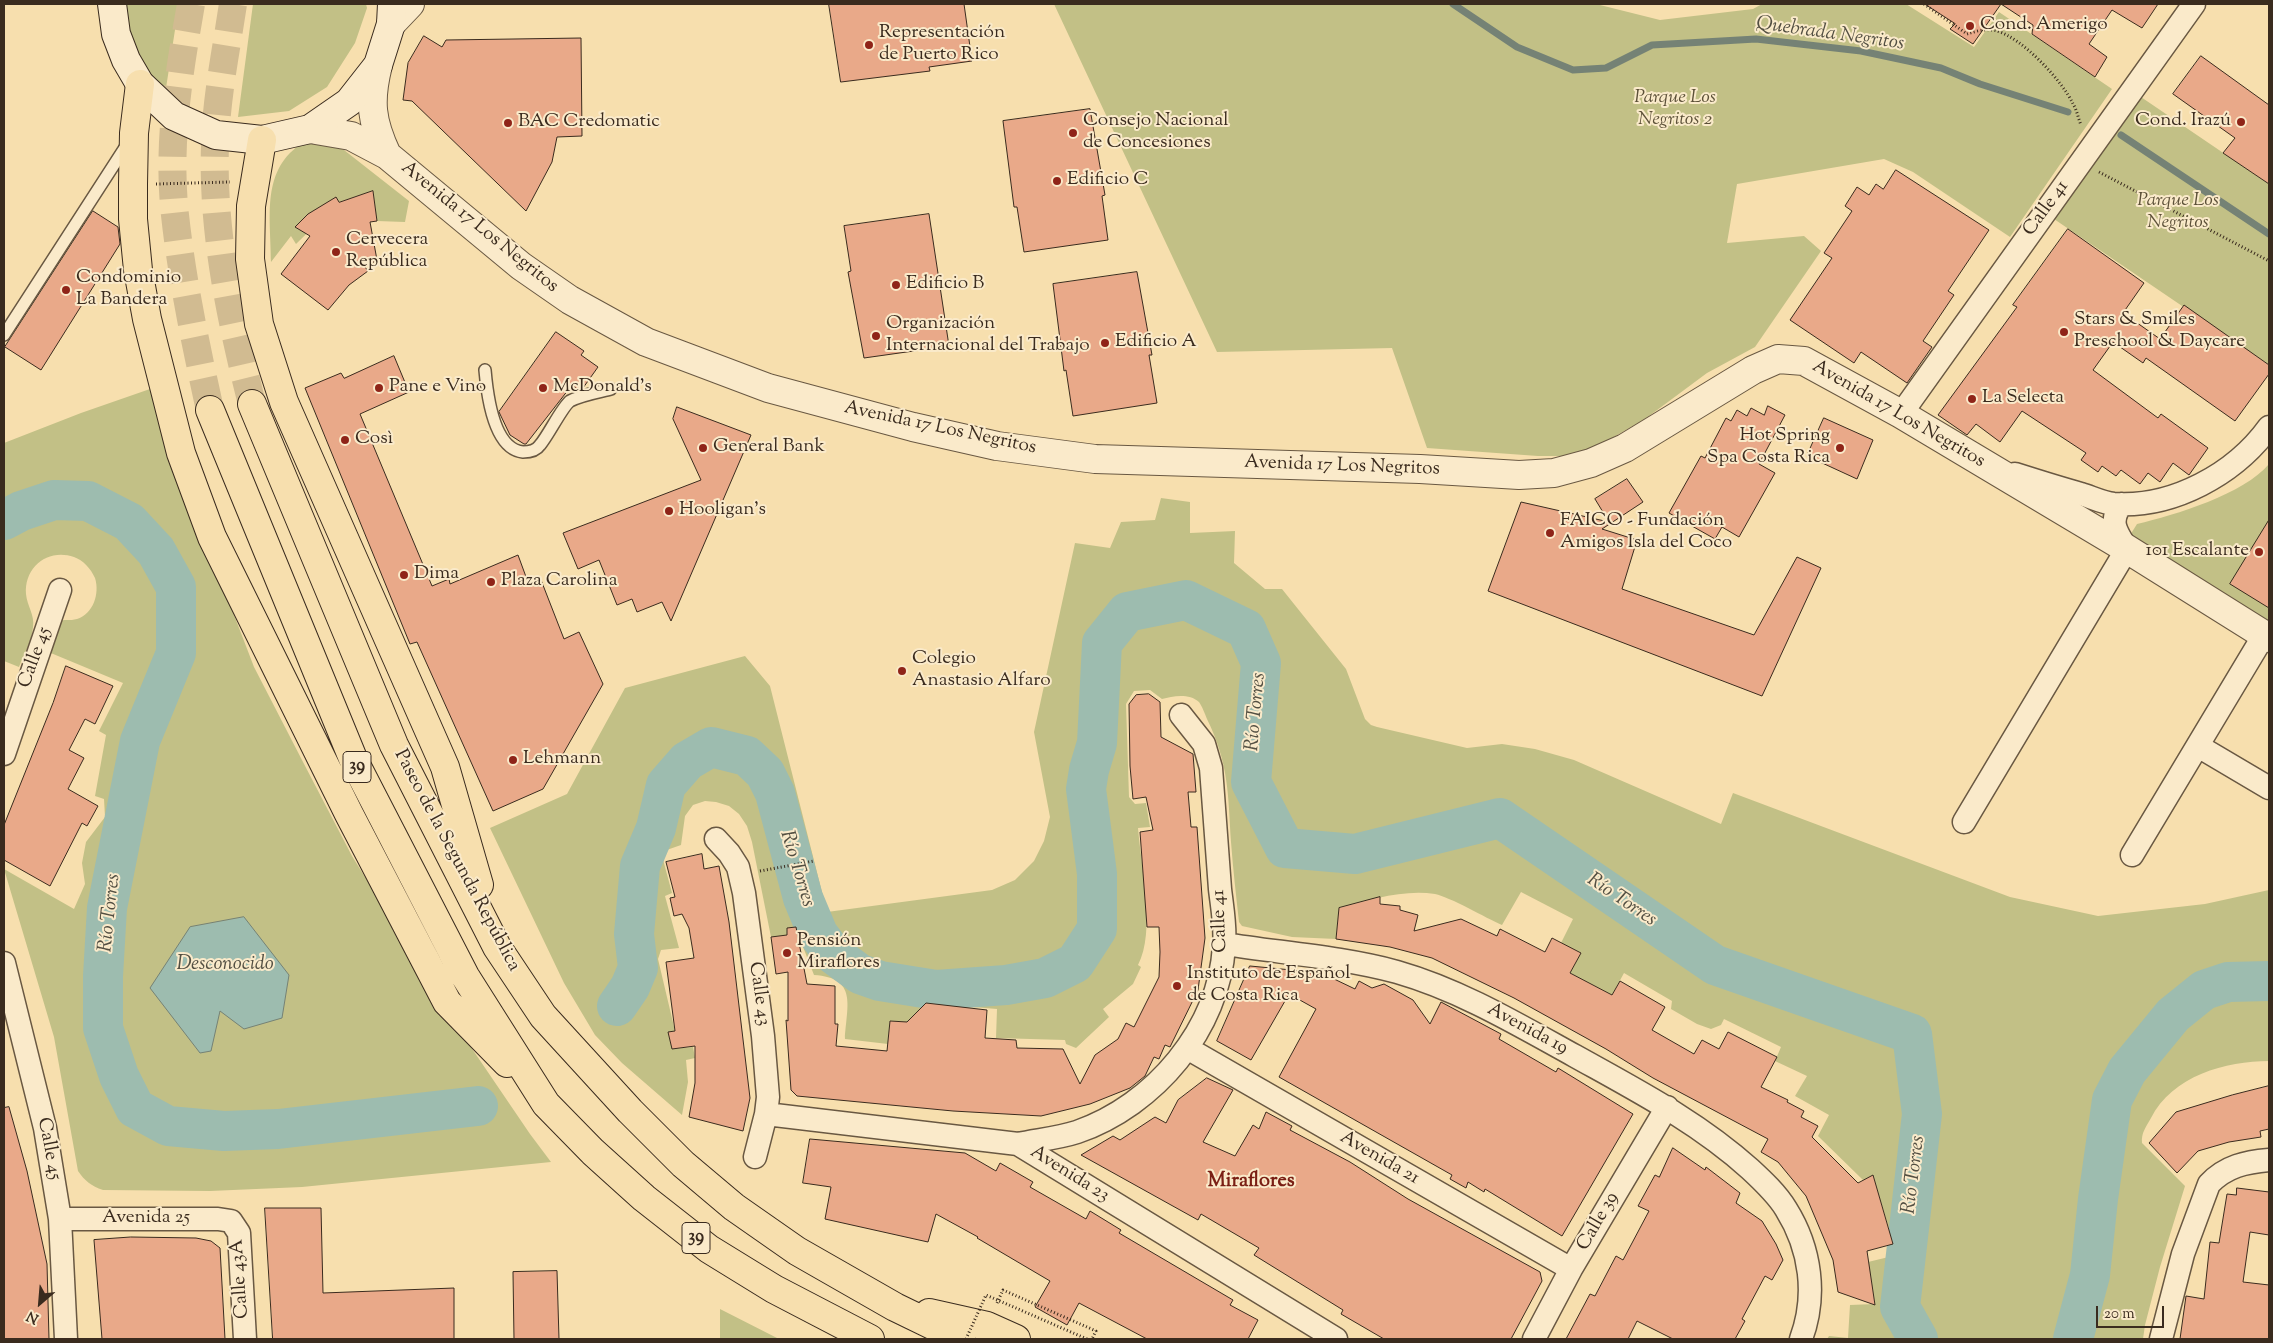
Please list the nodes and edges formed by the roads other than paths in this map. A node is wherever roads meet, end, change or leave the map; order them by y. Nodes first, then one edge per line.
1 (112, 4) edge
2 (410, 4) edge
3 (2194, 4) edge
4 (391, 14) edge
5 (378, 65) junction
6 (140, 84) junction
7 (310, 128) junction
8 (134, 133) junction
9 (262, 140) junction
10 (388, 155) junction
11 (4, 335) edge
12 (485, 370) dead end
13 (611, 389) dead end
14 (252, 404) tunnel mouth
15 (210, 410) tunnel mouth
16 (1901, 414) junction
17 (2269, 427) edge
18 (1988, 466) junction
19 (2122, 504) junction
20 (2127, 549) junction
21 (60, 590) dead end
22 (2266, 637) edge
23 (1181, 715) dead end
24 (2198, 746) junction
25 (4, 754) edge
26 (2269, 788) edge
27 (1964, 822) dead end
28 (716, 839) dead end
29 (2132, 855) dead end
30 (1225, 944) junction
31 (497, 947) junction
32 (4, 963) edge
33 (1187, 1048) junction
34 (546, 1104) junction
35 (1667, 1107) junction
36 (766, 1114) junction
37 (1018, 1144) junction
38 (755, 1157) dead end
39 (2269, 1160) edge
40 (60, 1219) junction
41 (231, 1221) joint
42 (1571, 1270) junction
43 (896, 1307) junction
44 (66, 1339) edge
45 (245, 1339) edge
46 (870, 1339) edge
47 (961, 1339) edge
48 (1016, 1339) edge
49 (1336, 1339) edge
50 (1534, 1339) edge
51 (1802, 1339) edge
52 (2161, 1339) edge

1 - 6 street
2 - 4 street
3 - 16 street, Calle 41
4 - 5 street, Avenida 17 Los Negritos
5 - 7 street
5 - 10 street, Avenida 17 Los Negritos
6 - 8 highway
6 - 9 street
7 - 9 street
7 - 10 street, Avenida 17 Los Negritos
8 - 11 lane
8 - 34 highway
9 - 31 highway
10 - 16 street, Avenida 17 Los Negritos
12 - 13 lane
14 - 31 highway, Paseo de la Segunda República / 39
15 - 34 highway, 39
16 - 18 street, Avenida 17 Los Negritos
17 - 19 street
18 - 19 street
18 - 20 street, Avenida 17 Los Negritos
19 - 20 street
20 - 22 street, Avenida 17 Los Negritos
20 - 27 street
21 - 25 street, Calle 45
22 - 24 street
23 - 30 street, Calle 41
24 - 26 street
24 - 29 street
28 - 36 street, Calle 43
30 - 33 street, Calle 41
30 - 35 street, Avenida 19
31 - 43 highway, Paseo de la Segunda República / 39
32 - 40 street, Calle 45
33 - 37 street, Calle 41
33 - 42 street, Avenida 21
34 - 46 highway, 39
35 - 42 street, Calle 39
35 - 51 street, Avenida 19
36 - 37 street, Avenida 23
36 - 38 street, Calle 43
37 - 49 street, Avenida 23
39 - 52 street
40 - 41 street, Avenida 25
40 - 44 street, Calle 45
41 - 45 street, Calle 43A
42 - 50 street, Calle 39
43 - 47 highway, Paseo de la Segunda República / 39
43 - 48 highway

